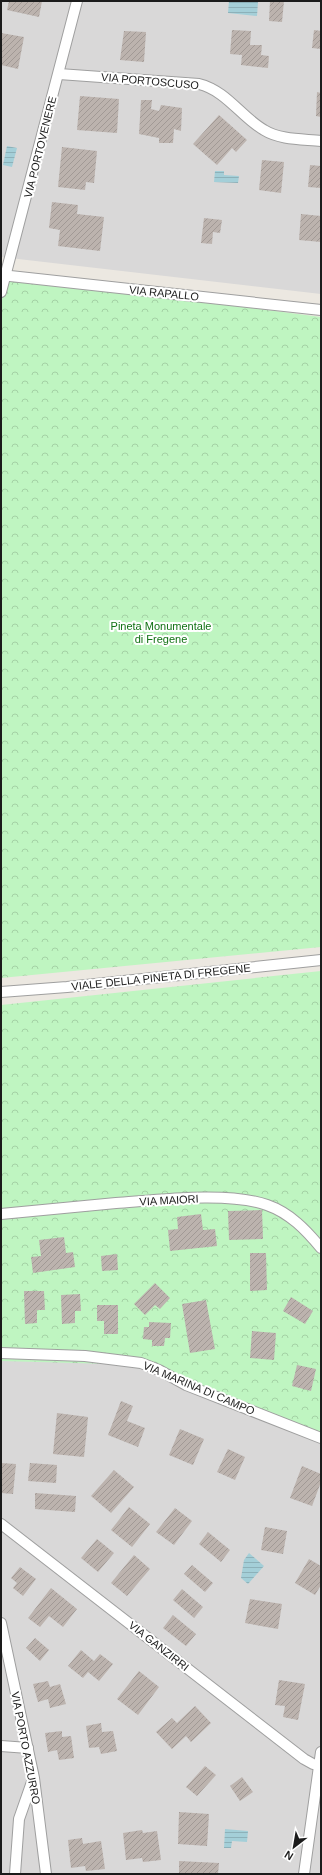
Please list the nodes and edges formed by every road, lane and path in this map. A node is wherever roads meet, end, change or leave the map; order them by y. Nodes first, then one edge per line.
1 (77, 1) edge
2 (59, 74) junction
3 (321, 141) edge
4 (4, 276) edge
5 (1, 292) edge
6 (321, 310) edge
7 (321, 960) edge
8 (1, 992) edge
9 (1, 1214) edge
10 (321, 1248) edge
11 (1, 1353) edge
12 (321, 1438) edge
13 (1, 1524) edge
14 (1, 1623) edge
15 (1, 1746) edge
16 (28, 1748) junction
17 (321, 1752) edge
18 (320, 1766) edge
19 (34, 1778) junction
20 (15, 1874) edge
21 (46, 1874) edge
22 (304, 1874) edge

1 - 2 street, VIA PORTOVENERE
2 - 3 street, VIA PORTOSCUSO
2 - 4 street, VIA PORTOVENERE
4 - 5 street, VIA PORTOVENERE
4 - 6 street, VIA RAPALLO
7 - 8 street, VIALE DELLA PINETA DI FREGENE
9 - 10 street, VIA MAIORI
11 - 12 street, VIA MARINA DI CAMPO
13 - 18 street, VIA GANZIRRI
14 - 16 street, VIA PORTO AZZURRO
15 - 16 street
16 - 19 street, VIA PORTO AZZURRO
17 - 18 street
18 - 22 street
19 - 20 street
19 - 21 street, VIA PORTO AZZURRO

